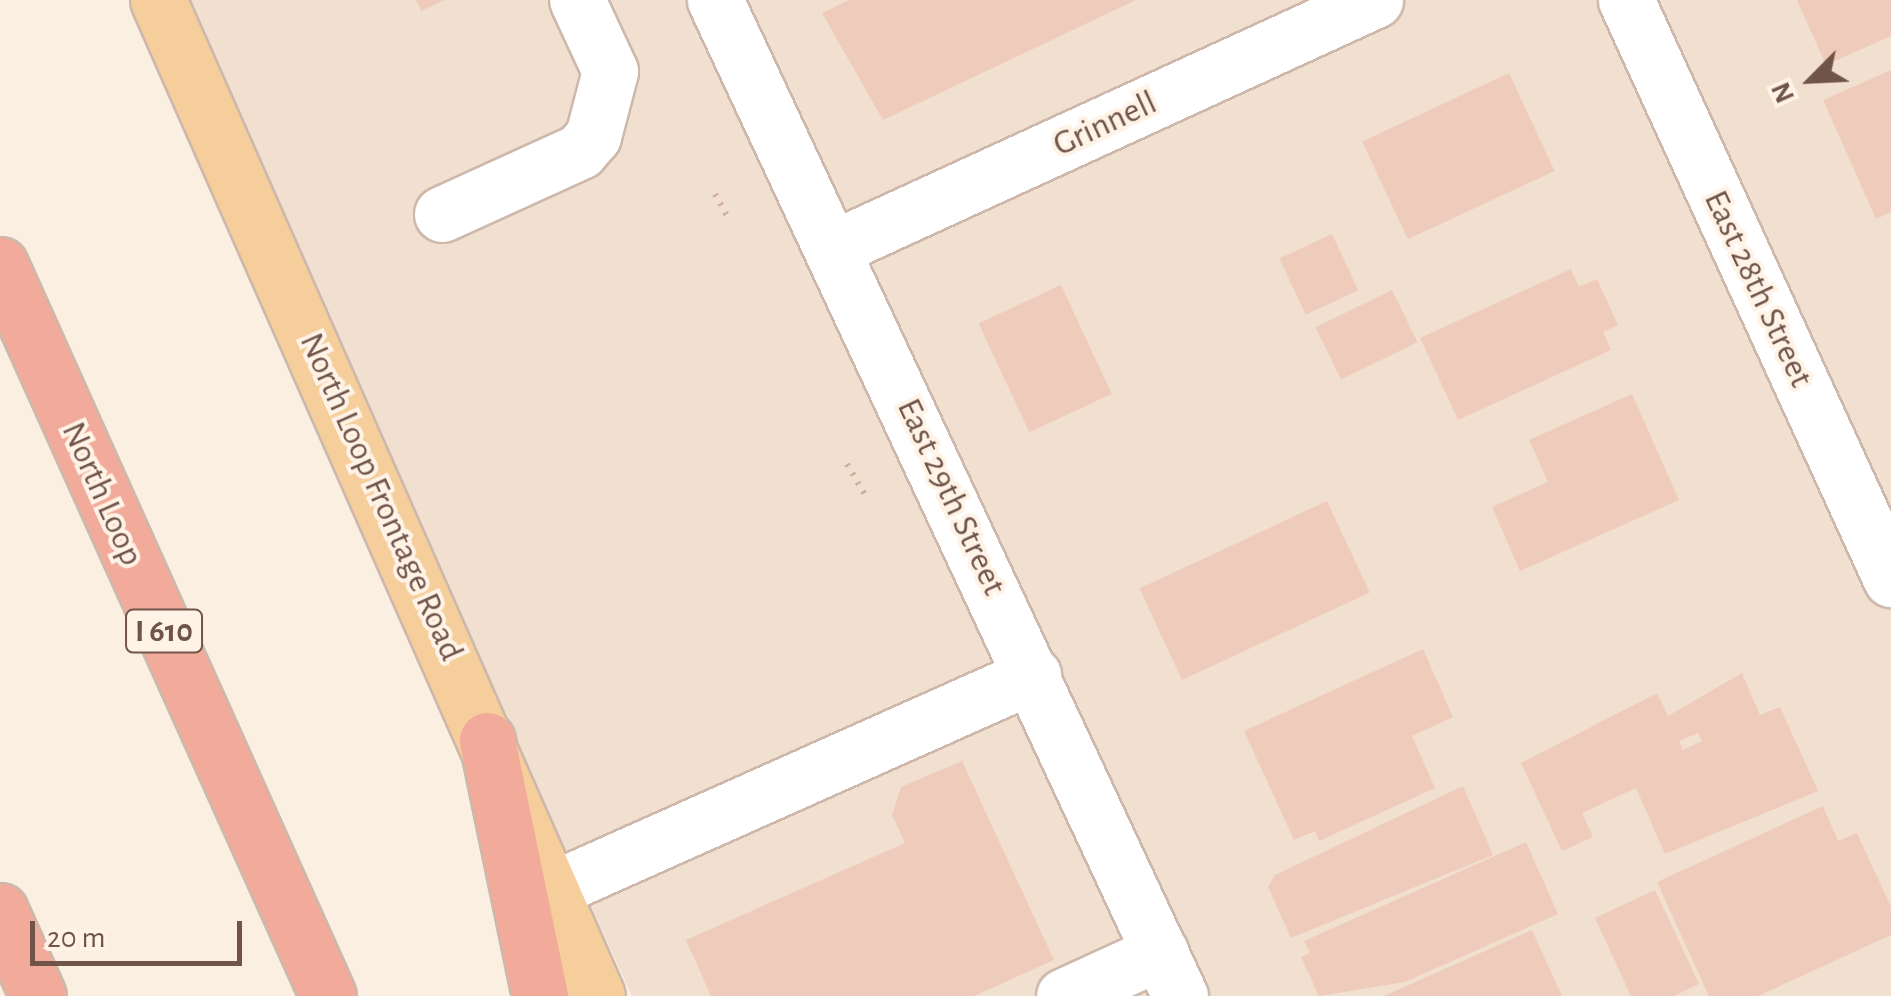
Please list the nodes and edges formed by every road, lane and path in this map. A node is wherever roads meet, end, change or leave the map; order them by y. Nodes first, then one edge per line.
1 (158, 0) edge
2 (577, 0) edge
3 (715, 0) edge
4 (1375, 0) edge
5 (1626, 0) edge
6 (715, 194) dead end
7 (442, 214) dead end
8 (729, 219) dead end
9 (836, 247) junction
10 (0, 266) edge
11 (847, 464) dead end
12 (868, 500) dead end
13 (1891, 579) edge
14 (1033, 674) junction
15 (487, 740) junction
16 (551, 890) junction
17 (0, 912) edge
18 (1170, 974) edge
19 (38, 996) edge
20 (328, 996) edge
21 (540, 996) edge
22 (598, 996) edge
23 (1064, 996) edge

1 - 15 main road, North Loop Frontage Road
2 - 7 street
3 - 9 street, East 29th Street
4 - 9 street, Grinnell
5 - 13 street, East 28th Street
6 - 8 path
9 - 14 street, East 29th Street
10 - 20 highway, North Loop / I 610
11 - 12 path
14 - 16 street
14 - 18 street, East 29th Street
15 - 16 main road, North Loop Frontage Road
15 - 21 highway
16 - 22 main road, North Loop Frontage Road
17 - 19 highway
18 - 23 street

